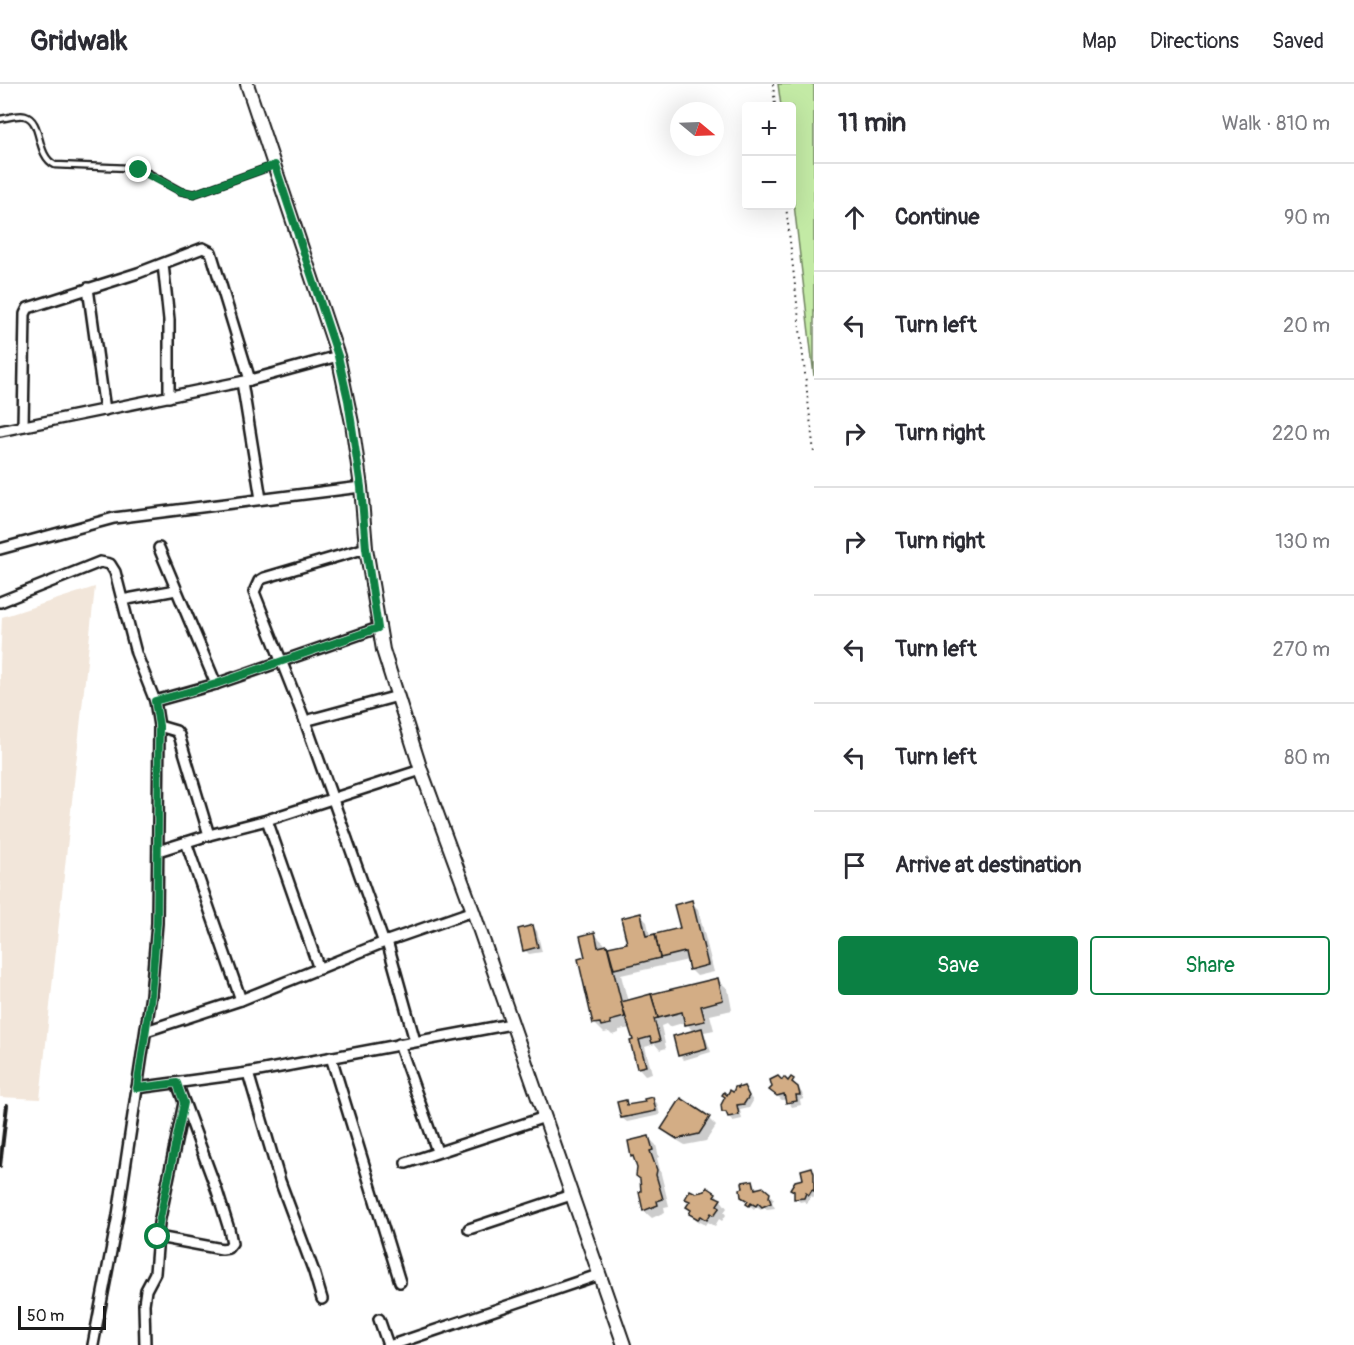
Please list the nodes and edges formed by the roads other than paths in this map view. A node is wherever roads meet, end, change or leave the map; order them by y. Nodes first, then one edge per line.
1 (247, 84) edge
2 (0, 119) edge
3 (275, 165) junction
4 (163, 264) junction
5 (88, 288) junction
6 (338, 356) junction
7 (246, 381) junction
8 (169, 397) junction
9 (105, 410) junction
10 (23, 426) junction
11 (0, 431) edge
12 (361, 487) junction
13 (261, 499) junction
14 (159, 548) dead end
15 (366, 548) junction
16 (0, 549) edge
17 (176, 590) junction
18 (122, 600) junction
19 (0, 602) edge
20 (378, 628) junction
21 (282, 661) junction
22 (216, 684) junction
23 (398, 696) junction
24 (155, 701) junction
25 (304, 721) junction
26 (159, 726) junction
27 (421, 770) junction
28 (332, 798) junction
29 (267, 820) junction
30 (209, 836) junction
31 (186, 842) junction
32 (158, 851) junction
33 (473, 911) junction
34 (386, 942) junction
35 (319, 969) junction
36 (241, 1000) junction
37 (511, 1024) junction
38 (146, 1031) junction
39 (415, 1041) junction
40 (399, 1044) junction
41 (331, 1057) junction
42 (248, 1073) junction
43 (177, 1083) junction
44 (137, 1088) junction
45 (184, 1103) junction
46 (545, 1117) junction
47 (437, 1151) junction
48 (406, 1163) dead end
49 (571, 1195) junction
50 (469, 1229) dead end
51 (158, 1237) junction
52 (598, 1275) junction
53 (400, 1282) dead end
54 (322, 1299) dead end
55 (379, 1319) dead end
56 (95, 1344) edge
57 (145, 1345) edge
58 (390, 1345) edge
59 (624, 1345) edge

1 - 3 street
2 - 3 lane
3 - 6 street
4 - 5 street
4 - 7 street
4 - 8 street
5 - 9 street
5 - 10 street
6 - 7 street
6 - 12 street
7 - 8 street
7 - 13 street
8 - 9 street
9 - 10 street
10 - 11 street
12 - 13 street
12 - 15 street
13 - 16 street
14 - 17 street
15 - 20 street
15 - 21 street
17 - 18 street
17 - 22 street
18 - 19 street
18 - 24 street
20 - 21 street
20 - 23 street
21 - 22 street
21 - 25 street
22 - 24 street
23 - 25 street
23 - 27 street
24 - 26 street
25 - 28 street
26 - 30 street
26 - 32 street
27 - 28 street
27 - 33 street
28 - 29 street
28 - 34 street
29 - 30 street
29 - 35 street
30 - 31 street
31 - 32 street
31 - 36 street
32 - 38 street
33 - 34 street
33 - 37 street
34 - 35 street
34 - 39 street
35 - 36 street
36 - 38 street
37 - 39 street
37 - 46 street
38 - 44 street
39 - 40 street
40 - 41 street
40 - 47 street
41 - 42 street
41 - 53 street
42 - 43 street
42 - 54 street
43 - 44 street
43 - 45 street
44 - 56 street
45 - 51 street
45 - 51 street
46 - 47 street
46 - 49 street
47 - 48 street
49 - 50 street
49 - 52 street
51 - 57 street
52 - 58 street
52 - 59 street
55 - 58 street

